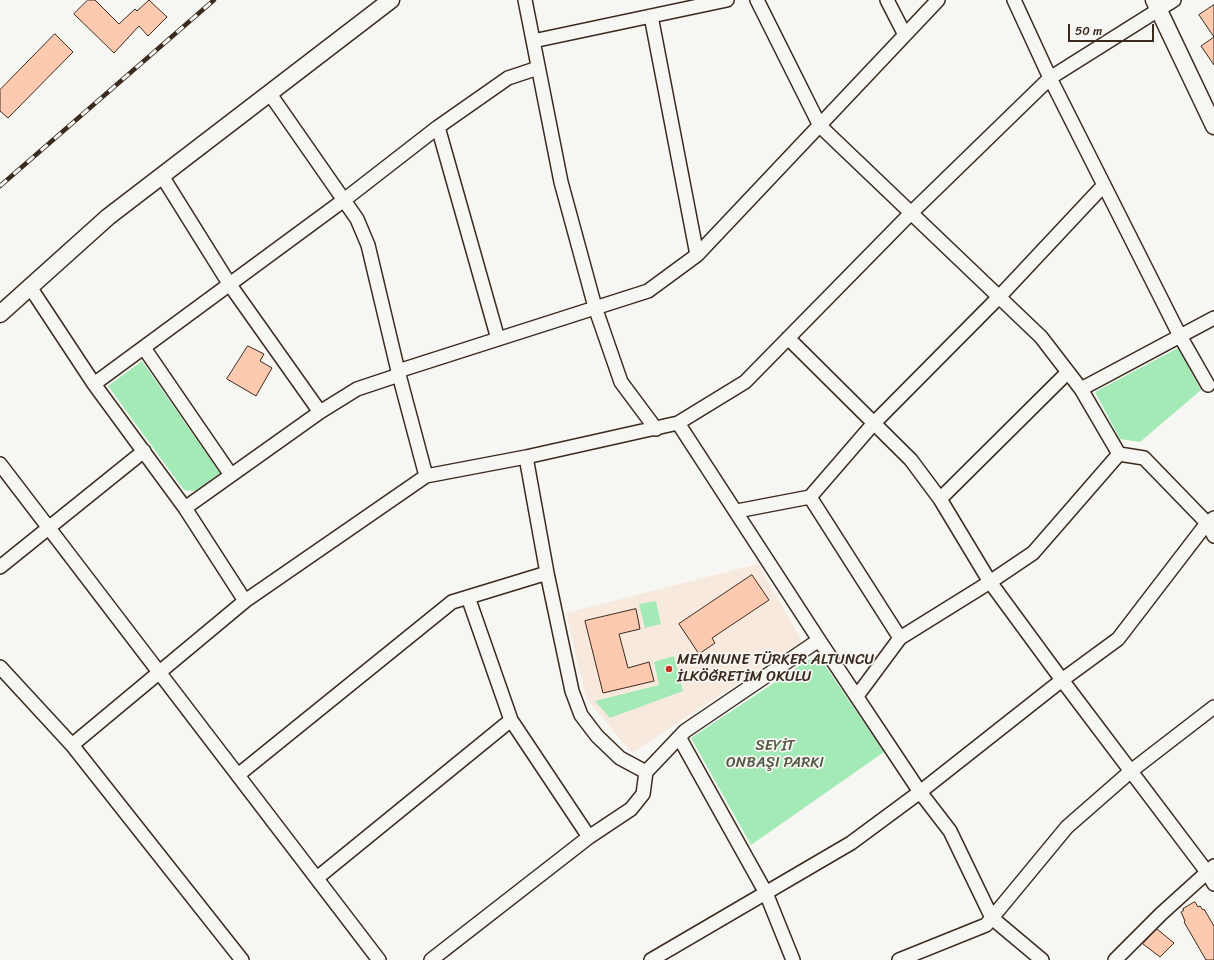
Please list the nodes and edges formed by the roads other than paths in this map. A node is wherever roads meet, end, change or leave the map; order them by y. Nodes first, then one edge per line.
1 (391, 0) edge
2 (525, 0) edge
3 (727, 0) edge
4 (757, 0) edge
5 (887, 0) edge
6 (938, 0) edge
7 (1014, 0) edge
8 (1174, 0) edge
9 (1156, 5) edge
10 (651, 16) junction
11 (905, 36) junction
12 (533, 41) junction
13 (538, 68) junction
14 (1050, 78) junction
15 (270, 94) junction
16 (1212, 117) edge
17 (820, 126) junction
18 (438, 127) junction
19 (162, 176) junction
20 (1104, 185) junction
21 (344, 200) junction
22 (911, 213) junction
23 (697, 255) junction
24 (230, 285) junction
25 (30, 287) junction
26 (999, 297) junction
27 (595, 307) junction
28 (0, 314) edge
29 (1214, 318) edge
30 (1180, 336) junction
31 (788, 338) junction
32 (498, 339) junction
33 (144, 348) junction
34 (1068, 372) junction
35 (399, 373) junction
36 (94, 384) junction
37 (1208, 385) dead end
38 (1082, 389) junction
39 (320, 412) junction
40 (678, 423) junction
41 (874, 423) junction
42 (656, 429) junction
43 (144, 452) junction
44 (1119, 454) junction
45 (526, 457) junction
46 (0, 464) edge
47 (231, 475) junction
48 (426, 476) junction
49 (810, 497) junction
50 (940, 499) junction
51 (185, 508) junction
52 (737, 512) junction
53 (1210, 520) edge
54 (49, 527) junction
55 (1214, 536) edge
56 (0, 567) edge
57 (547, 574) junction
58 (990, 582) junction
59 (468, 597) junction
60 (245, 601) junction
61 (900, 638) junction
62 (819, 640) junction
63 (0, 667) edge
64 (159, 672) junction
65 (1062, 680) junction
66 (856, 696) junction
67 (1214, 707) edge
68 (511, 720) junction
69 (679, 737) junction
70 (72, 745) junction
71 (1131, 771) junction
72 (646, 772) junction
73 (238, 776) junction
74 (920, 792) junction
75 (589, 837) junction
76 (1210, 869) edge
77 (317, 878) junction
78 (1214, 884) edge
79 (766, 893) junction
80 (992, 918) junction
81 (242, 960) edge
82 (379, 960) edge
83 (431, 960) edge
84 (651, 960) edge
85 (793, 960) edge
86 (899, 960) edge
87 (1042, 960) edge
88 (1115, 960) edge

1 - 15 street
2 - 12 street
3 - 10 street
4 - 17 street
5 - 11 street
6 - 11 street
7 - 14 street
8 - 9 street
9 - 14 street
9 - 16 street
10 - 12 street
10 - 23 street
11 - 17 street
12 - 13 street
13 - 18 street
13 - 27 street
14 - 20 street
14 - 22 street
15 - 19 street
15 - 21 street
17 - 22 street
17 - 23 street
18 - 21 street
18 - 32 street
19 - 24 street
19 - 25 street
20 - 26 street
20 - 30 street
21 - 24 street
21 - 35 street
22 - 26 street
22 - 31 street
23 - 27 street
24 - 33 street
24 - 39 street
25 - 28 street
25 - 36 street
26 - 34 street
26 - 41 street
27 - 32 street
27 - 42 street
29 - 30 street
30 - 37 street
30 - 38 street
31 - 40 street
31 - 41 street
32 - 35 street
33 - 36 street
33 - 47 street
34 - 38 street
34 - 50 street
35 - 39 street
35 - 48 street
36 - 43 street
38 - 44 street
39 - 47 street
40 - 42 street
40 - 52 street
41 - 49 street
41 - 50 street
42 - 45 street
43 - 51 street
43 - 54 street
44 - 53 street
44 - 58 street
45 - 48 street
45 - 57 street
46 - 54 street
47 - 51 street
48 - 60 street
49 - 52 street
49 - 61 street
50 - 58 street
51 - 60 street
52 - 62 street
53 - 55 street
53 - 65 street
54 - 56 street
54 - 64 street
57 - 59 street
57 - 72 street
58 - 61 street
58 - 65 street
59 - 68 street
59 - 73 street
60 - 64 street
61 - 66 street
62 - 66 street
62 - 69 street
63 - 70 street
64 - 70 street
64 - 73 street
65 - 71 street
65 - 74 street
66 - 74 street
67 - 71 street
68 - 75 street
68 - 77 street
69 - 72 street
69 - 79 street
70 - 81 street
71 - 76 street
71 - 80 street
72 - 75 street
73 - 77 street
74 - 79 street
74 - 80 street
75 - 83 street
76 - 78 street
76 - 88 street
77 - 82 street
79 - 84 street
79 - 85 street
80 - 86 street
80 - 87 street

